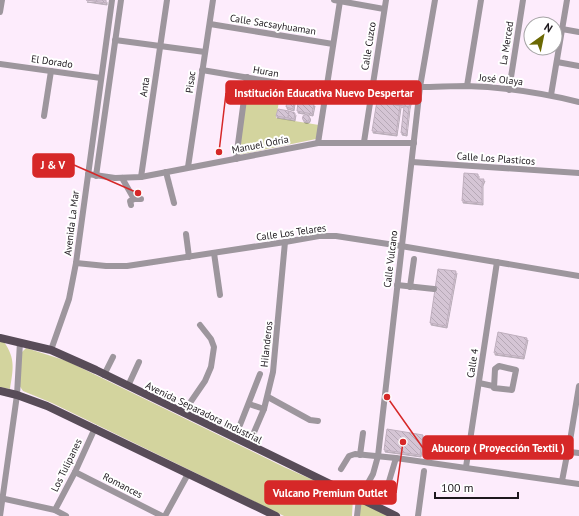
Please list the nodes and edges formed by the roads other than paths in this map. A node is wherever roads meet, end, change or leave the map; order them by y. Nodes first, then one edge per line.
1 (2, 0) edge
2 (112, 0) edge
3 (120, 0) edge
4 (167, 0) edge
5 (213, 0) edge
6 (337, 0) edge
7 (386, 0) edge
8 (434, 0) edge
9 (481, 0) edge
10 (523, 0) edge
11 (567, 0) edge
12 (384, 9) junction
13 (0, 12) edge
14 (563, 23) edge
15 (210, 24) junction
16 (563, 29) edge
17 (579, 32) edge
18 (115, 40) junction
19 (333, 44) junction
20 (160, 46) junction
21 (205, 52) junction
22 (558, 56) edge
23 (557, 62) junction
24 (0, 64) edge
25 (579, 66) edge
26 (202, 70) junction
27 (51, 71) junction
28 (247, 77) junction
29 (101, 78) junction
30 (467, 86) junction
31 (420, 87) junction
32 (508, 90) junction
33 (326, 92) junction
34 (551, 95) junction
35 (579, 102) edge
36 (44, 116) dead end
37 (364, 142) junction
38 (318, 143) junction
39 (414, 143) junction
40 (236, 159) junction
41 (412, 162) junction
42 (188, 167) junction
43 (166, 172) junction
44 (579, 173) edge
45 (88, 174) junction
46 (96, 176) junction
47 (141, 177) junction
48 (122, 178) junction
49 (135, 201) dead end
50 (174, 203) dead end
51 (186, 234) dead end
52 (285, 242) junction
53 (401, 246) junction
54 (214, 253) junction
55 (189, 257) junction
56 (414, 259) dead end
57 (497, 262) junction
58 (76, 263) junction
59 (579, 276) edge
60 (397, 285) junction
61 (410, 286) junction
62 (434, 289) dead end
63 (220, 295) dead end
64 (200, 325) dead end
65 (0, 338) edge
66 (20, 342) junction
67 (51, 350) junction
68 (113, 357) dead end
69 (139, 362) dead end
70 (104, 374) junction
71 (260, 374) dead end
72 (479, 383) junction
73 (128, 386) junction
74 (493, 386) junction
75 (579, 386) edge
76 (0, 391) edge
77 (18, 395) junction
78 (268, 397) junction
79 (249, 404) junction
80 (264, 409) junction
81 (183, 413) junction
82 (318, 421) dead end
83 (240, 425) dead end
84 (95, 428) junction
85 (363, 433) dead end
86 (249, 444) junction
87 (568, 453) junction
88 (579, 453) edge
89 (360, 455) junction
90 (378, 456) junction
91 (396, 458) junction
92 (466, 467) junction
93 (341, 469) dead end
94 (424, 471) dead end
95 (75, 472) junction
96 (188, 474) junction
97 (562, 481) junction
98 (579, 484) edge
99 (383, 497) dead end
100 (1, 498) edge
101 (358, 499) junction
102 (54, 510) junction
103 (0, 516) edge
104 (66, 516) edge
105 (162, 516) edge
106 (165, 516) edge
107 (276, 516) edge
108 (357, 516) edge
109 (396, 516) edge
110 (418, 516) edge

1 - 13 street
2 - 29 street, Avenida La Mar
3 - 18 street
4 - 20 street, Anta
5 - 15 street, Pisac
6 - 12 street
6 - 19 street
7 - 12 street, Calle Cuzco
8 - 31 street, Calle Vulcano
9 - 30 street
10 - 32 street, La Merced
11 - 14 street
12 - 37 street, Calle Cuzco
15 - 19 street, Calle Sacsayhuaman
15 - 21 street, Pisac
16 - 17 street
18 - 20 street
18 - 46 street
19 - 33 street
20 - 21 street
20 - 47 street, Anta
21 - 26 street, Pisac
22 - 23 street
23 - 25 street
23 - 34 street
24 - 27 street, El Dorado
26 - 28 street, Huran
26 - 42 street, Pisac
27 - 29 street, El Dorado
27 - 36 street
28 - 33 street, Huran
28 - 40 street
29 - 45 street, Avenida La Mar
30 - 31 street, José Olaya
30 - 32 street, José Olaya
31 - 39 street, Calle Vulcano
32 - 34 street, José Olaya
33 - 38 street
34 - 35 street, José Olaya
37 - 38 street, Manuel Odría
37 - 39 street, Manuel Odría
38 - 40 street, Manuel Odría
39 - 41 street, Calle Vulcano
40 - 42 street, Manuel Odría
41 - 44 street, Calle Los Plasticos
41 - 53 street, Calle Vulcano
42 - 43 street, Manuel Odría
43 - 47 street, Manuel Odría
43 - 50 street
45 - 46 street, Manuel Odría
45 - 58 street, Avenida La Mar
46 - 48 street, Manuel Odría
47 - 48 street, Manuel Odría
48 - 49 street
51 - 55 street
52 - 53 street, Calle Los Telares
52 - 54 street, Calle Los Telares
52 - 78 street, Hilanderos
53 - 57 street, Calle Los Telares
53 - 60 street, Calle Vulcano
54 - 55 street, Calle Los Telares
54 - 63 street
55 - 58 street, Calle Los Telares
56 - 61 street
57 - 59 street, Calle Los Telares
57 - 72 street, Calle 4
58 - 67 street, Avenida La Mar
60 - 61 street
60 - 90 street, Calle Vulcano
61 - 62 street
64 - 81 street
65 - 66 main road, Avenida Separadora Industrial
66 - 67 main road, Avenida Separadora Industrial
66 - 77 street
67 - 70 main road, Avenida Separadora Industrial
68 - 70 street
69 - 73 street
70 - 73 main road, Avenida Separadora Industrial
71 - 79 street
72 - 74 street
72 - 92 street, Calle 4
73 - 81 main road, Avenida Separadora Industrial
74 - 74 street
75 - 87 street
76 - 77 main road
77 - 84 main road
77 - 100 street
78 - 80 street, Hilanderos
78 - 82 street
79 - 80 street
79 - 83 street
80 - 86 street, Hilanderos
81 - 86 main road, Avenida Separadora Industrial
84 - 95 street, Los Tulipanes
84 - 96 main road
85 - 89 street
86 - 101 main road, Avenida Separadora Industrial
87 - 88 street
87 - 97 street
89 - 90 street
89 - 93 street
90 - 91 street
90 - 101 street, Calle Vulcano
91 - 92 street
91 - 99 street
92 - 97 street
94 - 110 street
95 - 102 street, Los Tulipanes
95 - 105 street, Romances
96 - 106 street
96 - 107 main road
97 - 98 street
100 - 102 street
100 - 103 street
101 - 108 street, Calle Vulcano
101 - 109 main road, Avenida Separadora Industrial
102 - 104 street

